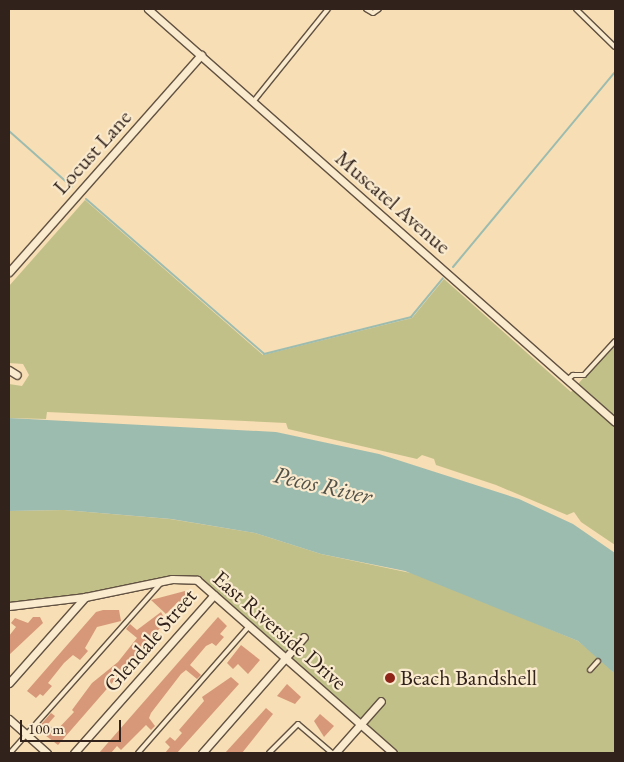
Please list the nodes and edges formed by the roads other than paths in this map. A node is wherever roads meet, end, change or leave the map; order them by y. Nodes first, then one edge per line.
1 (148, 9) edge
2 (328, 9) edge
3 (366, 9) edge
4 (379, 9) edge
5 (576, 9) edge
6 (615, 47) edge
7 (201, 55) junction
8 (253, 102) junction
9 (9, 272) edge
10 (615, 340) edge
11 (9, 370) edge
12 (17, 375) dead end
13 (567, 380) junction
14 (615, 422) edge
15 (163, 580) junction
16 (214, 595) junction
17 (85, 597) junction
18 (12, 606) edge
19 (9, 613) edge
20 (249, 626) junction
21 (304, 637) dead end
22 (286, 658) junction
23 (598, 661) dead end
24 (590, 670) dead end
25 (9, 683) edge
26 (381, 701) dead end
27 (9, 719) edge
28 (361, 725) junction
29 (26, 735) junction
30 (10, 753) edge
31 (47, 753) edge
32 (74, 753) edge
33 (138, 753) edge
34 (202, 753) edge
35 (269, 753) edge
36 (333, 753) edge
37 (393, 753) edge

1 - 7 street, Muscatel Avenue
2 - 8 lane
3 - 4 lane
5 - 6 lane
7 - 8 street, Muscatel Avenue
7 - 9 street, Locust Lane
8 - 13 street, Muscatel Avenue
10 - 13 lane
11 - 12 street
13 - 14 street, Muscatel Avenue
15 - 16 street, East Riverside Drive
15 - 17 street, East Riverside Drive
15 - 29 lane
16 - 20 street, East Riverside Drive
16 - 32 street, Glendale Street
17 - 18 street, East Riverside Drive
17 - 25 street
18 - 19 lane
20 - 22 street, East Riverside Drive
20 - 33 lane
21 - 22 street
22 - 28 street, East Riverside Drive
22 - 34 street
23 - 24 lane
26 - 28 street
27 - 29 street
28 - 36 street
28 - 37 street, East Riverside Drive
29 - 30 lane
29 - 31 street
35 - 36 lane

